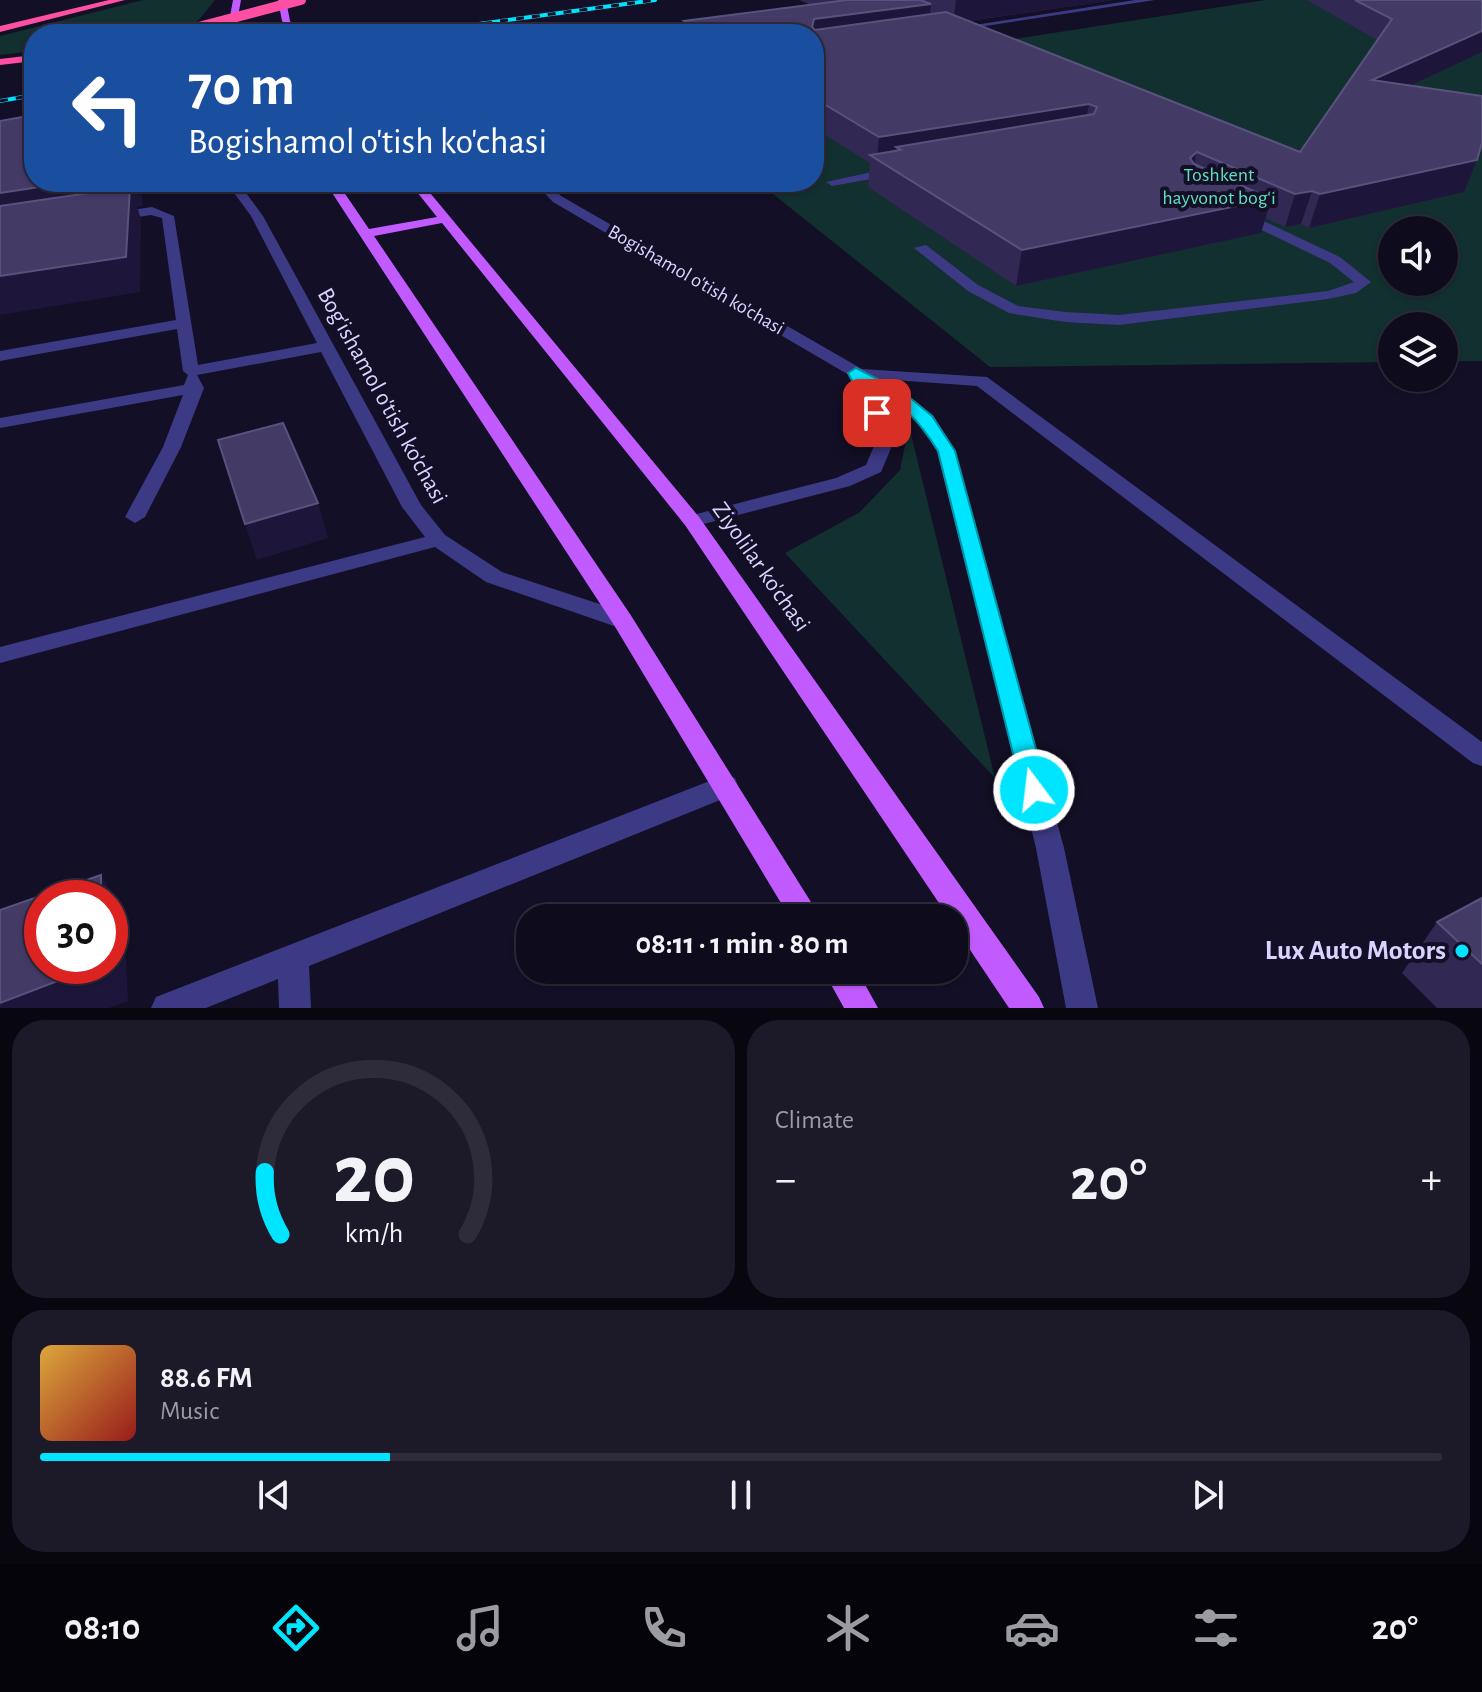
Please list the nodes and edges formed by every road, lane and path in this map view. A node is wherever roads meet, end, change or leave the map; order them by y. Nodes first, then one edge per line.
1 (120, 0) edge
2 (237, 0) edge
3 (282, 0) edge
4 (301, 0) edge
5 (1151, 0) edge
6 (210, 24) edge
7 (234, 24) edge
8 (289, 24) edge
9 (938, 28) edge
10 (0, 29) edge
11 (24, 59) edge
12 (0, 62) edge
13 (911, 168) edge
14 (832, 182) dead end
15 (239, 192) edge
16 (337, 192) edge
17 (423, 192) edge
18 (550, 192) edge
19 (1220, 204) edge
20 (445, 219) junction
21 (91, 220) edge
22 (364, 234) junction
23 (921, 248) dead end
24 (183, 323) junction
25 (326, 346) junction
26 (0, 356) edge
27 (856, 373) junction
28 (193, 379) junction
29 (0, 423) edge
30 (135, 517) dead end
31 (692, 521) junction
32 (438, 540) junction
33 (622, 620) junction
34 (0, 655) edge
35 (1482, 756) edge
36 (725, 786) junction
37 (797, 904) edge
38 (293, 958) junction
39 (847, 984) edge
40 (167, 1008) edge
41 (295, 1008) edge
42 (862, 1008) edge
43 (1028, 1008) edge
44 (1082, 1008) edge

1 - 10 highway
2 - 7 main road
3 - 8 main road
4 - 6 highway, bridge
5 - 9 street
11 - 12 highway
13 - 14 street
15 - 25 street, Bog'ishamol o'tish ko'chasi
16 - 22 main road
17 - 20 main road, Ziyolilar ko'chasi
18 - 27 street, Bogishamol o'tish ko'chasi
19 - 23 street
20 - 22 main road
20 - 31 main road, Ziyolilar ko'chasi
21 - 24 street
22 - 33 main road
24 - 26 street
24 - 28 street
25 - 28 street
25 - 32 street, Bog'ishamol o'tish ko'chasi
27 - 31 street
27 - 35 street
27 - 44 street, Bogishamol o'tish ko'chasi
28 - 29 street
28 - 30 street
31 - 43 main road, Ziyolilar ko'chasi
32 - 33 street, Bog'ishamol o'tish ko'chasi
32 - 34 street
33 - 36 main road
36 - 37 main road
36 - 38 street
38 - 40 street
38 - 41 street
39 - 42 main road

